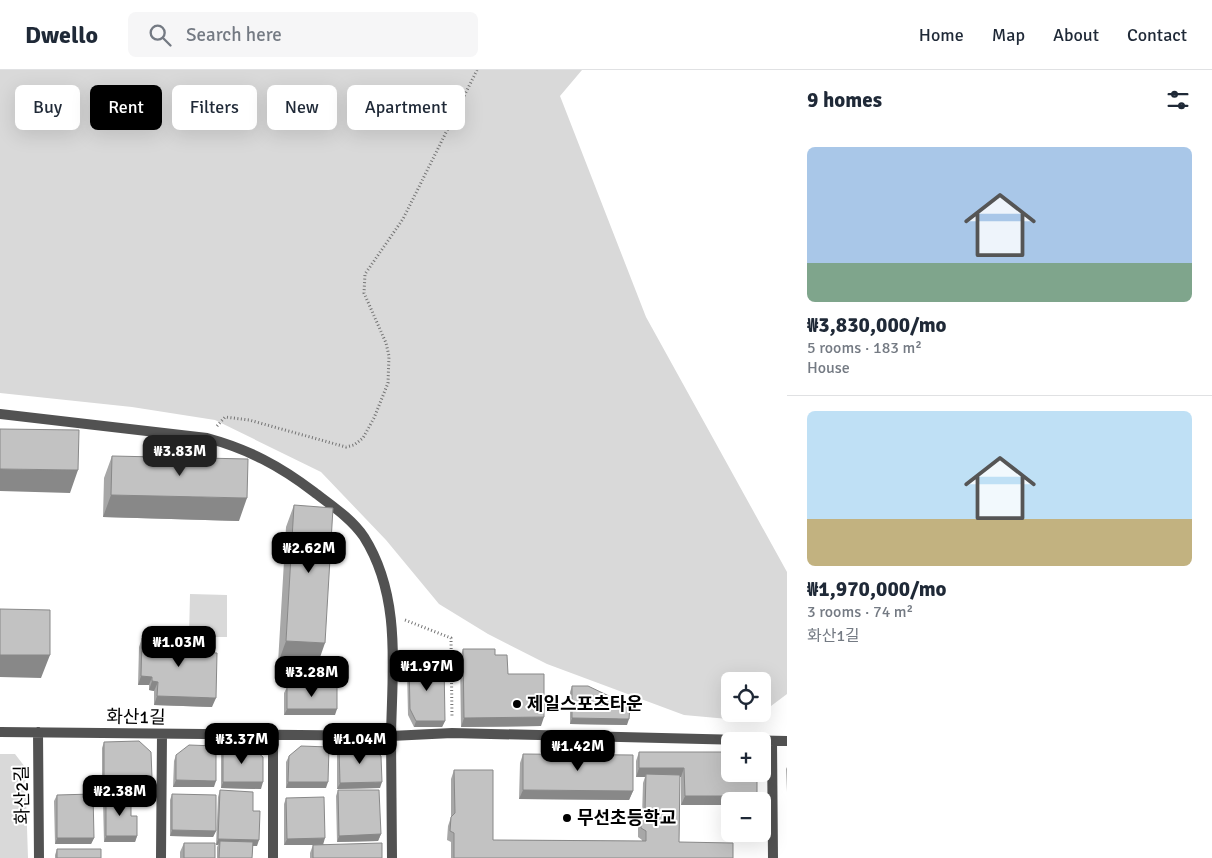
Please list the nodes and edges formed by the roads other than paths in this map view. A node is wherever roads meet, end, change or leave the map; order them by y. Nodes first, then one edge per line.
1 (0, 414) edge
2 (0, 732) edge
3 (38, 732) junction
4 (162, 734) junction
5 (273, 735) junction
6 (391, 736) junction
7 (772, 741) junction
8 (787, 741) edge
9 (39, 858) edge
10 (161, 858) edge
11 (273, 858) edge
12 (392, 858) edge
13 (773, 858) edge

1 - 6 street
2 - 3 street, 화산1길
3 - 4 street, 화산1길
3 - 9 street, 화산2길
4 - 5 street, 화산1길
4 - 10 street
5 - 6 street, 화산1길
5 - 11 street
6 - 7 street, 화산1길
6 - 12 street
7 - 8 street, 화산1길
7 - 13 street

